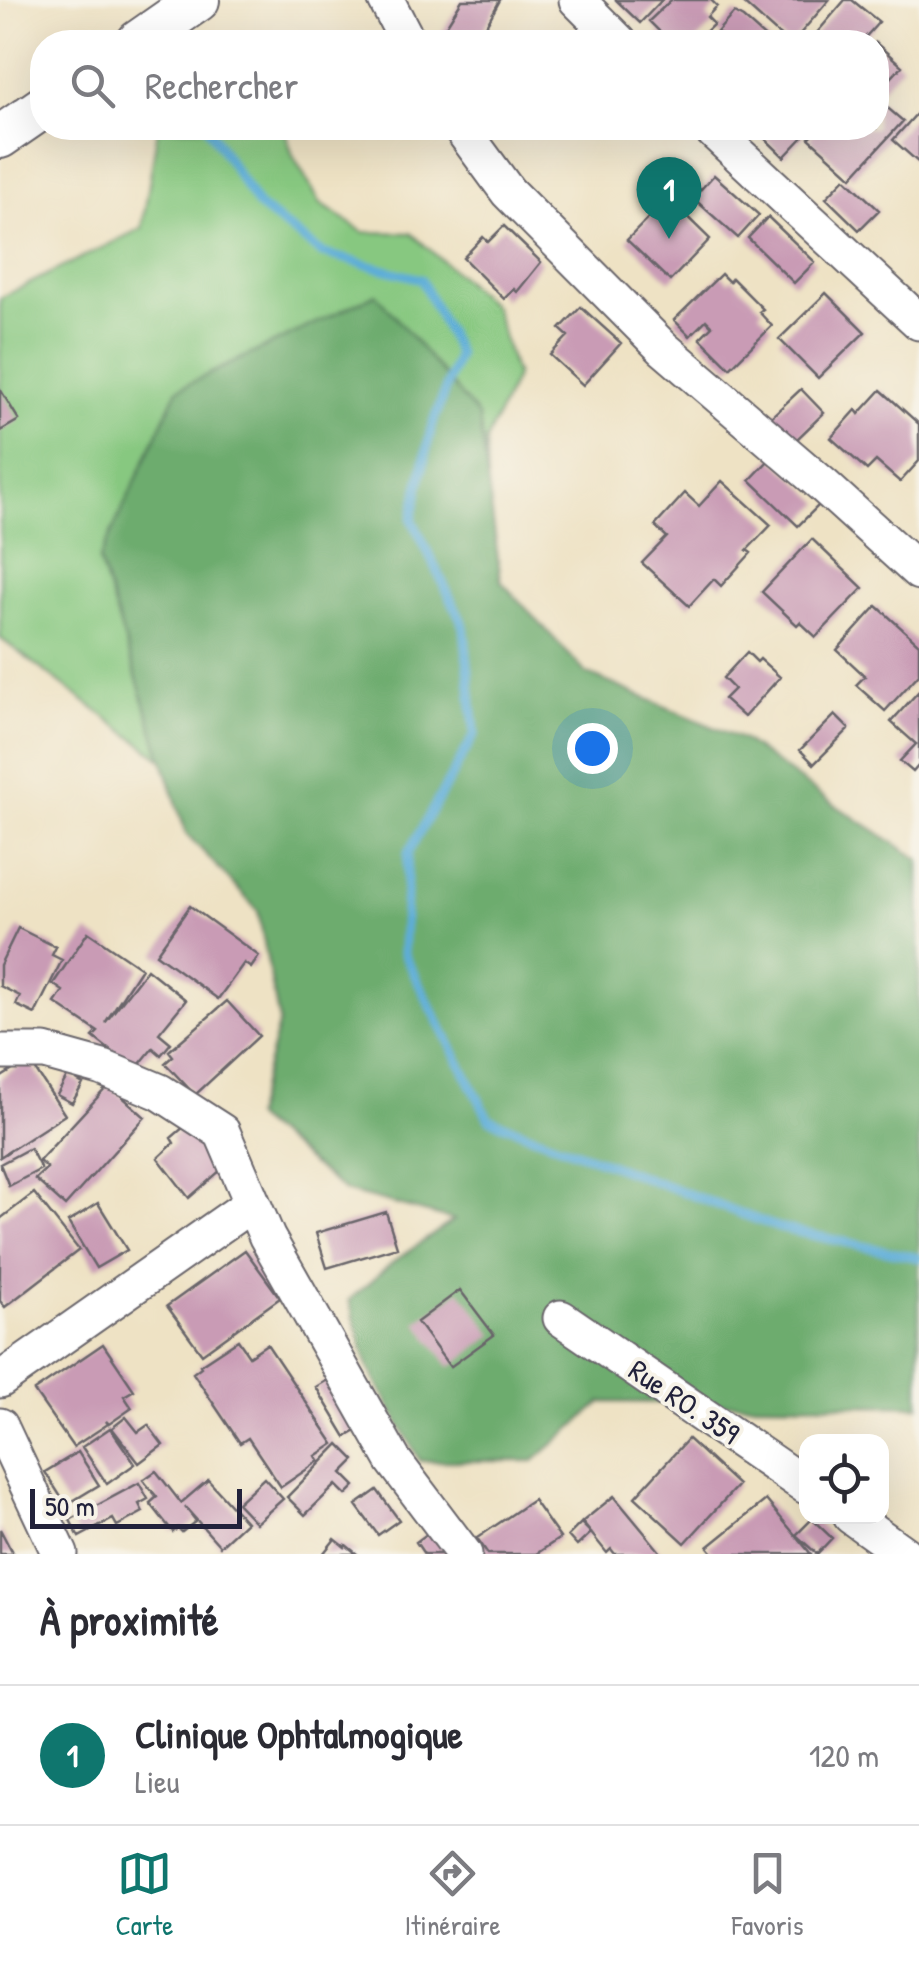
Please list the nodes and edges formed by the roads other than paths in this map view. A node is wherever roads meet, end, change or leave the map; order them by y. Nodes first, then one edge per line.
1 (198, 0) edge
2 (386, 0) edge
3 (577, 0) edge
4 (155, 30) edge
5 (402, 30) edge
6 (608, 30) edge
7 (30, 116) edge
8 (0, 137) edge
9 (471, 140) edge
10 (723, 140) edge
11 (919, 322) edge
12 (919, 572) edge
13 (0, 1052) edge
14 (251, 1204) junction
15 (560, 1318) dead end
16 (0, 1380) edge
17 (0, 1426) edge
18 (799, 1481) edge
19 (862, 1524) edge
20 (60, 1554) edge
21 (464, 1554) edge
22 (904, 1554) edge

1 - 4 main road
2 - 5 street
3 - 6 street
7 - 8 main road
9 - 12 street
10 - 11 street
13 - 14 street
14 - 16 street
14 - 21 street
15 - 18 street, Rue RO. 359
17 - 20 street
19 - 22 street

